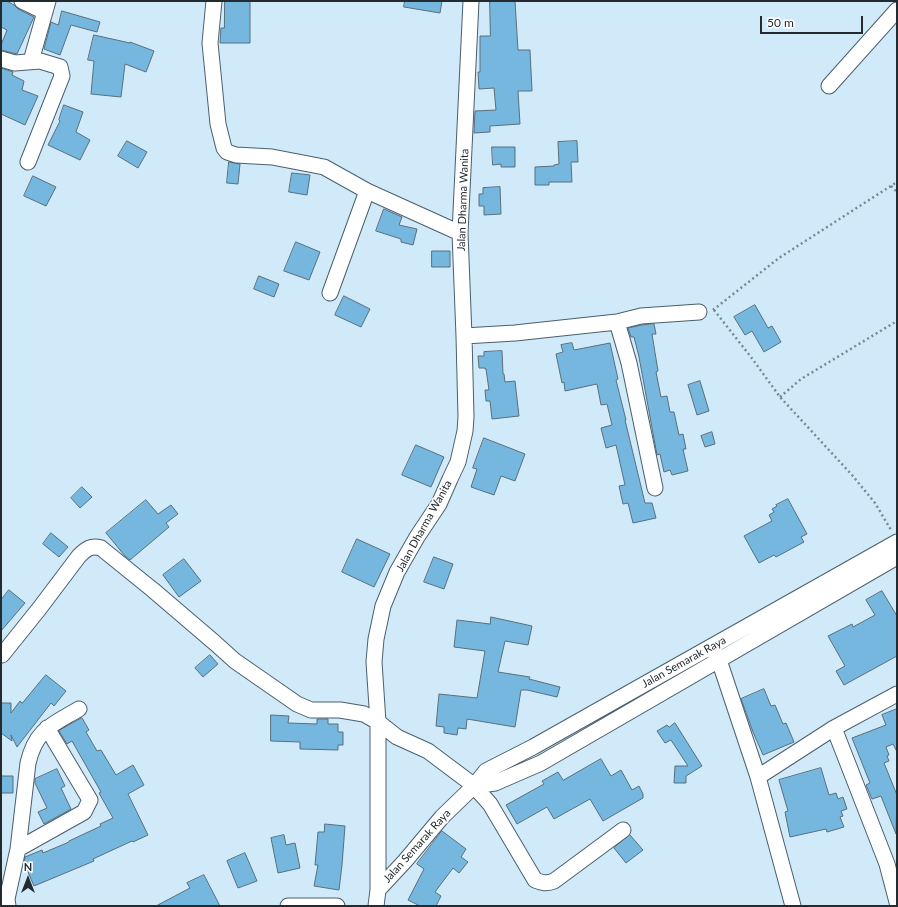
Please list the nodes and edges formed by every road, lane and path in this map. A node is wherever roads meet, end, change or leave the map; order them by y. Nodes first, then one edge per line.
1 (22, 1) edge
2 (214, 1) edge
3 (471, 1) edge
4 (46, 6) edge
5 (897, 10) edge
6 (1, 59) edge
7 (31, 61) junction
8 (829, 86) dead end
9 (28, 162) dead end
10 (897, 182) edge
11 (891, 186) junction
12 (367, 191) junction
13 (897, 192) edge
14 (460, 233) junction
15 (330, 293) dead end
16 (714, 310) junction
17 (699, 312) joint
18 (897, 321) edge
19 (617, 322) junction
20 (464, 336) junction
21 (780, 397) junction
22 (655, 488) dead end
23 (895, 538) edge
24 (896, 561) edge
25 (711, 646) junction
26 (2, 655) edge
27 (719, 660) junction
28 (897, 694) edge
29 (79, 709) dead end
30 (378, 722) junction
31 (47, 728) junction
32 (834, 728) junction
33 (758, 777) junction
34 (474, 786) junction
35 (623, 830) dead end
36 (18, 849) junction
37 (378, 890) junction
38 (897, 902) edge
39 (8, 906) edge
40 (288, 906) edge
41 (337, 906) edge
42 (376, 906) edge
43 (793, 906) edge

1 - 4 street
2 - 12 street
3 - 14 street, Jalan Dharma Wanita
4 - 7 street
5 - 8 street
6 - 7 street
7 - 9 street
10 - 11 path
11 - 13 path
11 - 16 path
12 - 14 street
12 - 15 street
14 - 20 street, Jalan Dharma Wanita
16 - 17 path
16 - 21 path
17 - 19 street
18 - 21 path
19 - 20 street
19 - 22 street
20 - 30 street, Jalan Dharma Wanita
21 - 23 path
23 - 25 street, Jalan Semarak Raya
24 - 27 street, Jalan Semarak Raya
25 - 27 street
25 - 34 street, Jalan Semarak Raya
26 - 30 street
27 - 33 street
27 - 34 street, Jalan Semarak Raya
28 - 32 street
29 - 31 street
30 - 34 street
30 - 37 street, Jalan Dharma Wanita
31 - 36 street
31 - 36 street
32 - 33 street
32 - 38 street
33 - 43 street
34 - 35 street
34 - 37 street, Jalan Semarak Raya
36 - 39 street
37 - 42 street, Jalan Dharma Wanita
40 - 41 street

